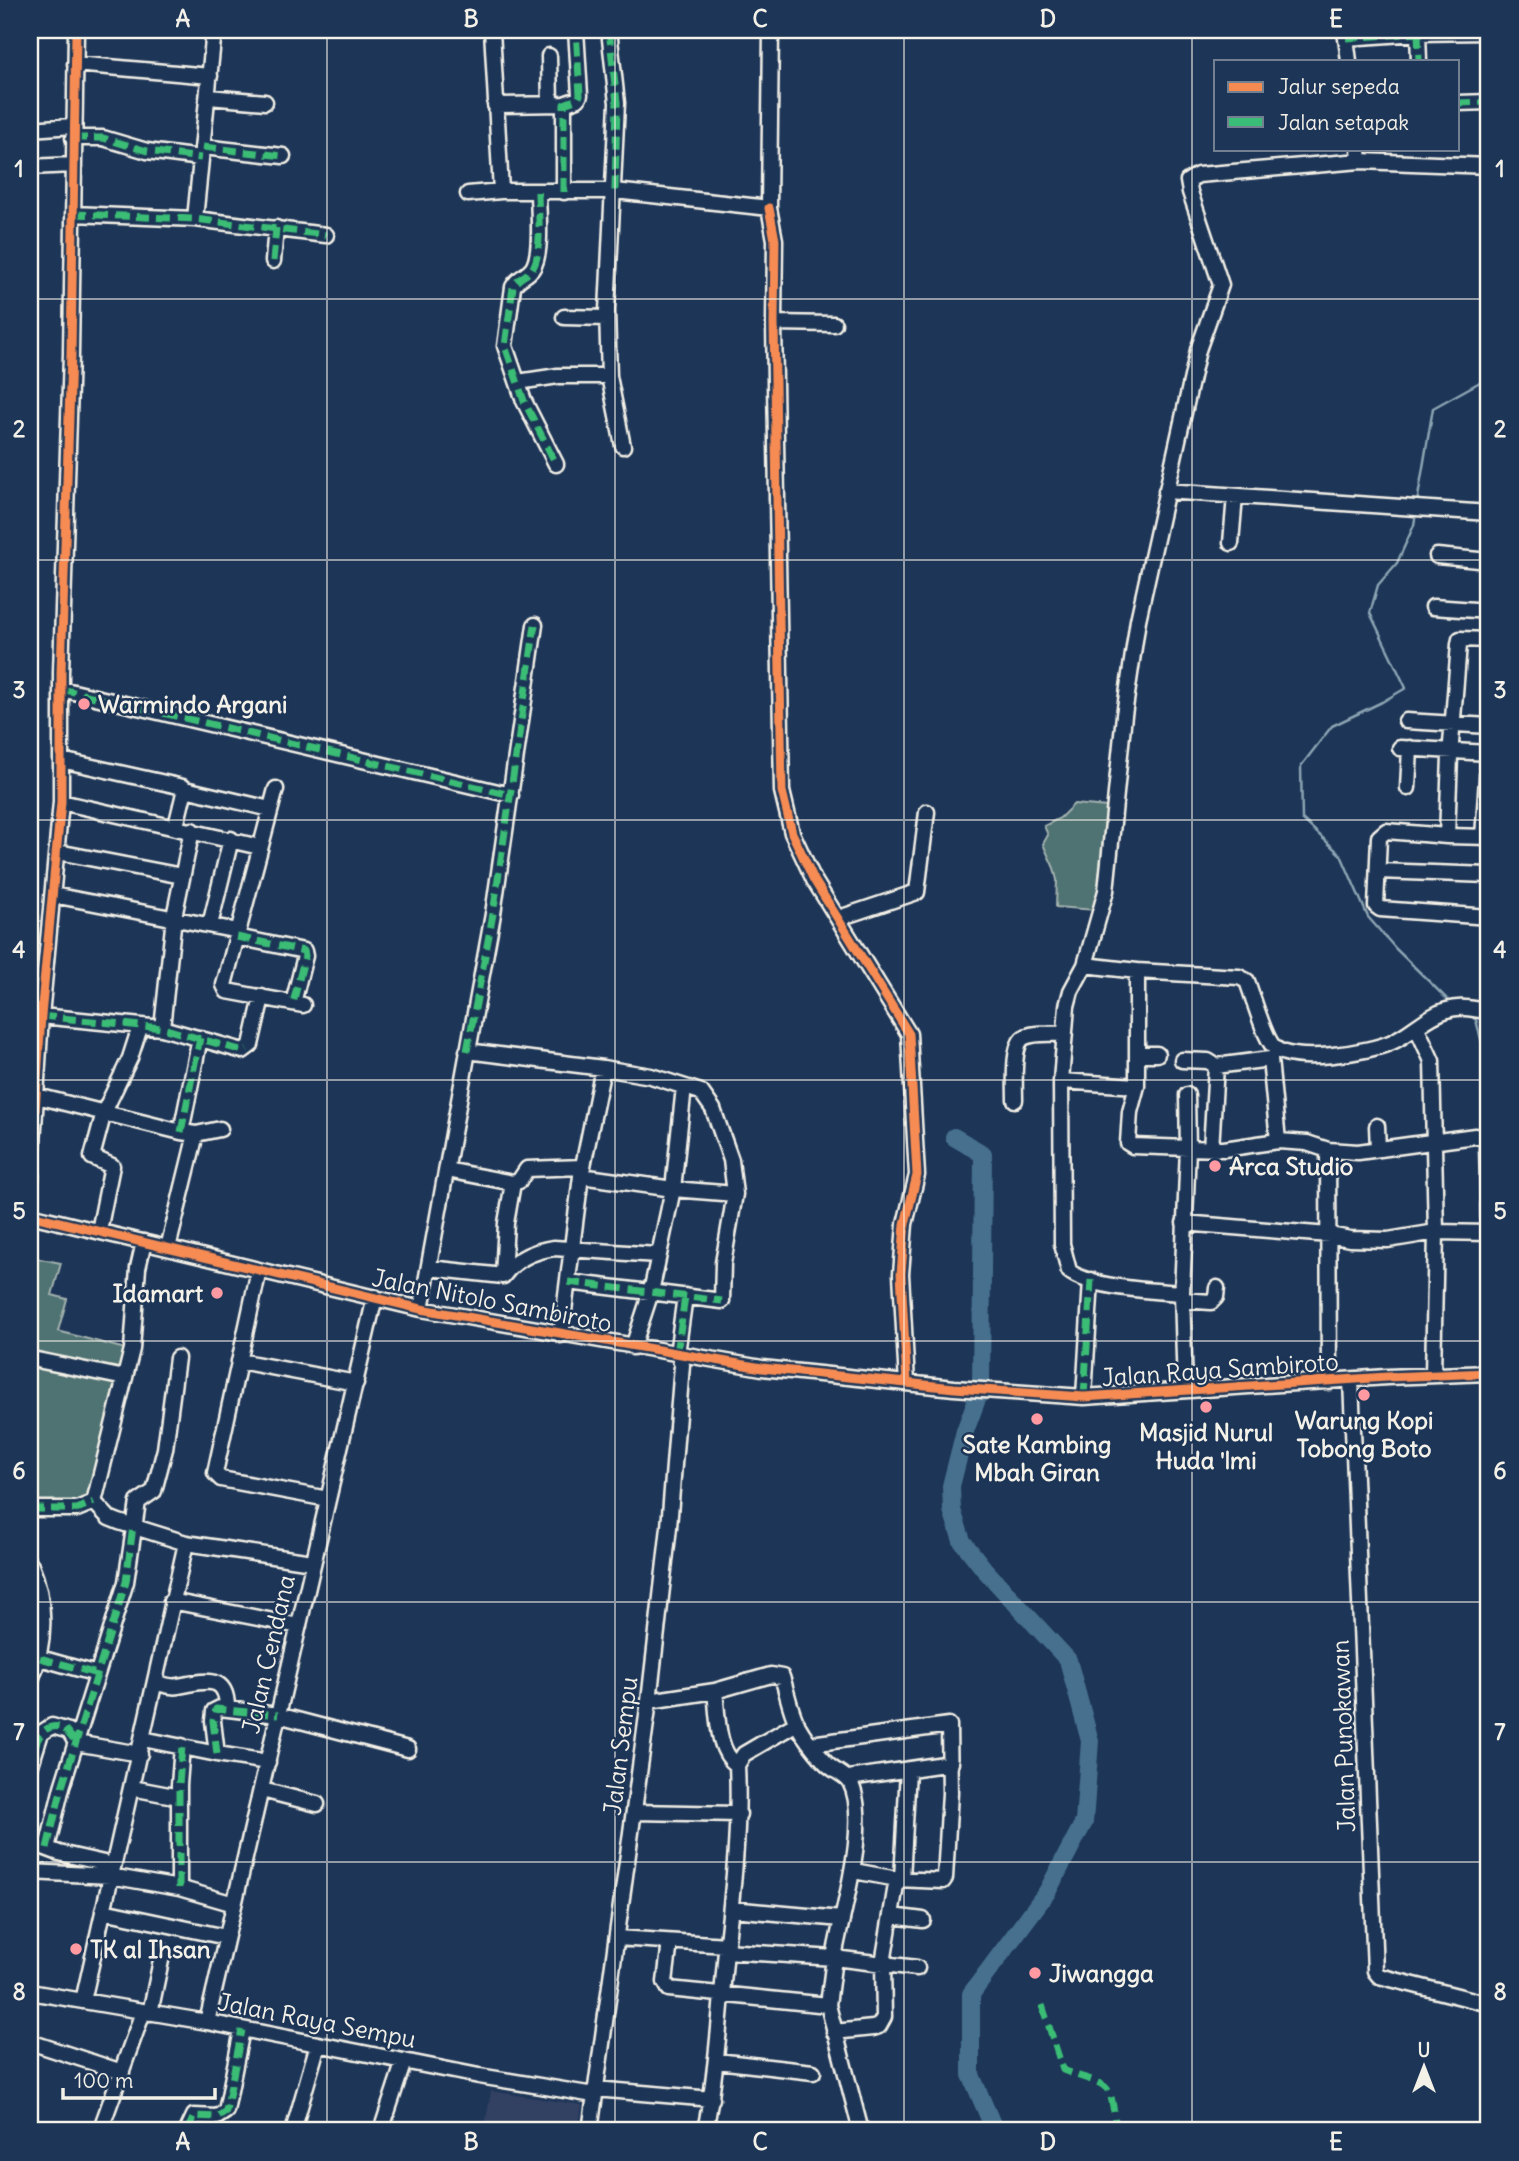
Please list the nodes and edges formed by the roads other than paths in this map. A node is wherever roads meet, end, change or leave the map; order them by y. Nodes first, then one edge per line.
1 (76, 30) edge
2 (214, 30) edge
3 (492, 30) edge
4 (576, 30) edge
5 (609, 30) edge
6 (771, 30) edge
7 (1436, 31) edge
8 (1489, 32) edge
9 (1418, 33) junction
10 (1345, 34) edge
11 (549, 56) dead end
12 (1349, 60) edge
13 (1419, 60) edge
14 (75, 64) junction
15 (210, 76) junction
16 (209, 97) junction
17 (265, 102) dead end
18 (1489, 102) edge
19 (1460, 103) edge
20 (557, 104) junction
21 (495, 105) junction
22 (30, 130) edge
23 (73, 132) junction
24 (202, 152) junction
25 (1360, 155) edge
26 (283, 156) dead end
27 (73, 165) junction
28 (1489, 166) edge
29 (30, 167) edge
30 (501, 191) junction
31 (615, 191) junction
32 (538, 192) junction
33 (564, 192) junction
34 (468, 194) dead end
35 (769, 208) junction
36 (73, 214) junction
37 (195, 219) junction
38 (276, 228) junction
39 (326, 234) dead end
40 (273, 261) dead end
41 (564, 317) dead end
42 (607, 317) junction
43 (774, 323) junction
44 (834, 324) dead end
45 (609, 376) junction
46 (518, 382) junction
47 (623, 446) dead end
48 (556, 464) dead end
49 (1166, 491) junction
50 (1235, 496) junction
51 (1489, 505) edge
52 (1489, 513) edge
53 (1231, 543) dead end
54 (1437, 556) dead end
55 (1489, 561) edge
56 (1433, 607) dead end
57 (1489, 611) edge
58 (535, 625) dead end
59 (1489, 640) edge
60 (61, 689) junction
61 (1454, 724) junction
62 (1489, 726) edge
63 (1408, 748) junction
64 (1451, 750) junction
65 (1489, 751) edge
66 (61, 760) junction
67 (1488, 785) edge
68 (1408, 788) dead end
69 (185, 789) junction
70 (276, 789) dead end
71 (511, 795) junction
72 (61, 802) junction
73 (270, 809) junction
74 (927, 812) dead end
75 (176, 826) junction
76 (192, 830) junction
77 (1447, 836) junction
78 (1486, 837) edge
79 (231, 839) junction
80 (260, 847) junction
81 (58, 852) junction
82 (1378, 871) junction
83 (1489, 875) edge
84 (182, 876) junction
85 (53, 895) junction
86 (174, 917) junction
87 (1489, 917) edge
88 (839, 918) junction
89 (210, 925) junction
90 (237, 934) junction
91 (1085, 965) junction
92 (1137, 971) junction
93 (262, 997) junction
94 (1489, 1011) edge
95 (41, 1016) junction
96 (140, 1027) junction
97 (162, 1028) junction
98 (1417, 1028) junction
99 (1064, 1034) junction
100 (200, 1038) junction
101 (467, 1051) junction
102 (1272, 1053) junction
103 (1138, 1054) junction
104 (1157, 1054) dead end
105 (1182, 1060) dead end
106 (1216, 1066) junction
107 (603, 1068) junction
108 (1061, 1081) junction
109 (1137, 1086) junction
110 (684, 1087) junction
111 (1187, 1095) dead end
112 (37, 1096) junction
113 (1015, 1100) dead end
114 (104, 1112) junction
115 (1377, 1126) dead end
116 (220, 1129) dead end
117 (188, 1133) junction
118 (1278, 1141) junction
119 (1435, 1141) junction
120 (1188, 1148) junction
121 (1211, 1149) junction
122 (1378, 1149) junction
123 (1328, 1150) junction
124 (447, 1170) junction
125 (582, 1172) junction
126 (513, 1183) junction
127 (673, 1189) junction
128 (30, 1194) edge
129 (735, 1194) junction
130 (33, 1216) edge
131 (1184, 1223) junction
132 (1489, 1225) edge
133 (99, 1231) junction
134 (1436, 1232) junction
135 (1489, 1233) edge
136 (1329, 1235) junction
137 (144, 1242) junction
138 (168, 1248) junction
139 (572, 1248) junction
140 (657, 1255) junction
141 (430, 1268) junction
142 (260, 1270) junction
143 (503, 1276) junction
144 (1091, 1280) junction
145 (568, 1282) junction
146 (1217, 1288) dead end
147 (651, 1292) junction
148 (685, 1296) junction
149 (375, 1297) junction
150 (1182, 1297) junction
151 (421, 1309) junction
152 (561, 1335) junction
153 (633, 1347) junction
154 (682, 1357) junction
155 (177, 1358) dead end
156 (37, 1360) dead end
157 (239, 1362) junction
158 (1489, 1373) edge
159 (1433, 1375) junction
160 (125, 1378) junction
161 (1351, 1380) junction
162 (1329, 1382) junction
163 (356, 1383) junction
164 (907, 1383) junction
165 (954, 1388) joint
166 (1185, 1390) junction
167 (1084, 1397) junction
168 (328, 1499) junction
169 (94, 1502) junction
170 (30, 1509) edge
171 (133, 1526) junction
172 (186, 1544) junction
173 (313, 1562) junction
174 (30, 1563) edge
175 (172, 1601) junction
176 (299, 1626) junction
177 (40, 1658) junction
178 (97, 1674) junction
179 (30, 1682) edge
180 (156, 1683) junction
181 (715, 1691) junction
182 (649, 1701) junction
183 (227, 1708) junction
184 (278, 1715) junction
185 (797, 1724) junction
186 (143, 1739) junction
187 (76, 1742) junction
188 (811, 1744) junction
189 (182, 1746) junction
190 (408, 1749) dead end
191 (140, 1754) junction
192 (217, 1754) junction
193 (268, 1762) junction
194 (951, 1763) junction
195 (737, 1765) junction
196 (30, 1768) edge
197 (908, 1770) junction
198 (849, 1778) junction
199 (132, 1788) junction
200 (262, 1790) junction
201 (178, 1797) junction
202 (317, 1804) dead end
203 (635, 1812) junction
204 (739, 1814) junction
205 (30, 1842) edge
206 (47, 1848) junction
207 (112, 1870) junction
208 (854, 1871) junction
209 (30, 1872) edge
210 (900, 1879) junction
211 (178, 1888) junction
212 (234, 1904) junction
213 (733, 1909) junction
214 (103, 1911) junction
215 (892, 1916) junction
216 (841, 1919) junction
217 (923, 1920) dead end
218 (226, 1937) junction
219 (617, 1938) junction
220 (670, 1942) junction
221 (727, 1948) junction
222 (163, 1951) dead end
223 (834, 1958) junction
224 (883, 1963) junction
225 (918, 1968) dead end
226 (30, 1992) edge
227 (723, 1995) junction
228 (83, 2001) junction
229 (1489, 2004) edge
230 (828, 2005) junction
231 (146, 2013) junction
232 (207, 2022) junction
233 (242, 2030) junction
234 (834, 2032) junction
235 (30, 2042) edge
236 (318, 2044) junction
237 (404, 2061) junction
238 (717, 2061) junction
239 (813, 2072) dead end
240 (122, 2073) junction
241 (595, 2092) junction
242 (712, 2099) junction
243 (101, 2129) edge
244 (117, 2131) edge
245 (187, 2131) edge
246 (293, 2131) edge
247 (381, 2131) edge
248 (590, 2131) edge
249 (705, 2131) edge
250 (862, 2131) edge

1 - 14 street
2 - 15 street
3 - 21 street
4 - 20 street
5 - 31 street
6 - 35 street
7 - 8 street
7 - 9 street
9 - 10 street
9 - 13 street
10 - 12 street
11 - 20 street
14 - 15 street
14 - 23 street
15 - 16 street
16 - 17 street
16 - 24 street
18 - 19 street
20 - 21 street
20 - 33 street
21 - 30 street
22 - 23 street
23 - 24 street
23 - 27 street
24 - 26 street
24 - 37 street
25 - 28 street
25 - 49 street
27 - 29 street
27 - 36 street
30 - 32 street
30 - 34 street
31 - 33 street
31 - 35 street
31 - 42 street
32 - 33 street
32 - 46 street
35 - 43 street
36 - 37 street
36 - 60 street
37 - 38 street
38 - 39 street
38 - 40 street
41 - 42 street
42 - 45 street
43 - 44 street
43 - 88 street
45 - 46 street
45 - 47 street
46 - 48 street
49 - 50 street
49 - 91 street
50 - 52 street
50 - 53 street
51 - 52 street
54 - 55 street
56 - 57 street
58 - 71 street
59 - 61 street
60 - 66 street
60 - 71 street
61 - 62 street
61 - 63 street
61 - 64 street
63 - 64 street
63 - 68 street
64 - 65 street
64 - 77 street
65 - 67 street
66 - 69 street
66 - 72 street
67 - 78 street
69 - 73 street
69 - 75 street
70 - 73 street
71 - 101 street
72 - 75 street
72 - 81 street
73 - 80 street
74 - 88 street
75 - 76 street
76 - 79 street
76 - 84 street
77 - 78 street
77 - 82 street
79 - 80 street
79 - 89 street
80 - 90 street
81 - 84 street
81 - 85 street
82 - 83 street
82 - 87 street
84 - 86 street
85 - 86 street
85 - 95 street
86 - 89 street
86 - 97 street
88 - 164 street
89 - 90 street
90 - 93 street
90 - 93 street
91 - 92 street
91 - 99 street
92 - 102 street
92 - 103 street
93 - 100 street
94 - 98 street
95 - 96 street
95 - 112 street
96 - 97 street
96 - 114 street
97 - 100 street
98 - 102 street
98 - 119 street
99 - 108 street
99 - 113 street
100 - 117 street
101 - 107 street
101 - 124 street
102 - 106 street
102 - 118 street
103 - 104 street
103 - 109 street
105 - 106 street
106 - 121 street
107 - 110 street
107 - 125 street
108 - 109 street
108 - 144 street
109 - 120 street
110 - 127 street
110 - 129 street
111 - 120 street
112 - 114 street
112 - 128 street
114 - 117 street
114 - 133 street
115 - 122 street
116 - 117 street
117 - 138 street
118 - 121 street
118 - 123 street
119 - 122 street
119 - 132 street
119 - 134 street
120 - 121 street
120 - 131 street
122 - 123 street
123 - 136 street
124 - 126 street
124 - 141 street
125 - 126 street
125 - 127 street
125 - 139 street
126 - 143 street
127 - 129 street
127 - 140 street
128 - 130 street
129 - 148 street
130 - 133 street, Jalan Nitolo Sambiroto
131 - 136 street
131 - 150 street
133 - 137 street, Jalan Nitolo Sambiroto
134 - 135 street
134 - 136 street
134 - 159 street
136 - 162 street
137 - 138 street, Jalan Nitolo Sambiroto
137 - 160 street
138 - 142 street, Jalan Nitolo Sambiroto
139 - 140 street
139 - 143 street
139 - 145 street
140 - 147 street
141 - 143 street
141 - 151 street
142 - 149 street, Jalan Nitolo Sambiroto
142 - 157 street
144 - 150 street
144 - 167 street
145 - 147 street
145 - 152 street
146 - 150 street
147 - 148 street
147 - 153 street
148 - 154 street, Jalan Sempu
149 - 151 street, Jalan Nitolo Sambiroto
149 - 163 street, Jalan Cendana
150 - 166 street
151 - 152 street, Jalan Nitolo Sambiroto
152 - 153 street, Jalan Nitolo Sambiroto
153 - 154 street, Jalan Nitolo Sambiroto
154 - 164 street, Jalan Nitolo Sambiroto
154 - 182 street, Jalan Sempu
155 - 171 street
156 - 160 street
157 - 163 street
157 - 168 street
158 - 159 street, Jalan Raya Sambiroto
159 - 161 street, Jalan Raya Sambiroto
160 - 169 street
161 - 162 street, Jalan Raya Sambiroto
161 - 229 street, Jalan Punokawan
162 - 166 street, Jalan Raya Sambiroto
163 - 168 street, Jalan Cendana
164 - 165 street, Jalan Nitolo Sambiroto
165 - 167 street, Jalan Raya Sambiroto
166 - 167 street, Jalan Raya Sambiroto
168 - 173 street, Jalan Cendana
169 - 170 street
169 - 171 street
171 - 172 street
171 - 178 street
172 - 173 street
172 - 175 street
173 - 176 street, Jalan Cendana
174 - 177 street
175 - 176 street
175 - 180 street
176 - 184 street, Jalan Cendana
177 - 178 street
177 - 179 street
178 - 187 street
180 - 183 street
180 - 186 street
181 - 182 street
181 - 185 street
181 - 195 street
182 - 203 street, Jalan Sempu
183 - 184 street
183 - 192 street
184 - 190 street
184 - 193 street, Jalan Cendana
185 - 188 street
185 - 195 street
186 - 189 street
186 - 191 street
187 - 191 street
187 - 196 street
187 - 206 street
188 - 194 street
188 - 198 street
189 - 192 street
189 - 201 street
191 - 199 street
192 - 193 street
193 - 200 street, Jalan Cendana
194 - 197 street
194 - 210 street
195 - 204 street
197 - 198 street
197 - 210 street
198 - 208 street
199 - 201 street
199 - 207 street
200 - 202 street
200 - 212 street, Jalan Cendana
201 - 211 street
203 - 204 street
203 - 219 street, Jalan Sempu
204 - 213 street
205 - 206 street
206 - 207 street
207 - 209 street
207 - 211 street
207 - 214 street
208 - 210 street
208 - 216 street
210 - 215 street
211 - 212 street
212 - 218 street, Jalan Cendana
213 - 216 street
213 - 221 street
214 - 218 street
214 - 228 street
215 - 217 street
215 - 224 street
216 - 223 street
218 - 232 street, Jalan Cendana
219 - 220 street
219 - 241 street, Jalan Sempu
220 - 221 street
220 - 227 street
221 - 223 street
221 - 227 street
222 - 231 street
223 - 224 street
223 - 230 street
224 - 225 street
224 - 234 street
226 - 228 street, Jalan Raya Sempu
227 - 230 street
227 - 238 street
228 - 231 street, Jalan Raya Sempu
230 - 234 street
231 - 232 street, Jalan Raya Sempu
231 - 240 street
232 - 233 street, Jalan Raya Sempu
233 - 236 street, Jalan Raya Sempu
233 - 245 street
234 - 250 street
235 - 240 street
236 - 237 street, Jalan Raya Sempu
236 - 246 street
237 - 241 street, Jalan Raya Sempu
237 - 247 street
238 - 239 street
238 - 242 street
240 - 243 street
241 - 242 street, Jalan Raya Sempu
241 - 248 street, Jalan Sempu
242 - 249 street
243 - 244 street

